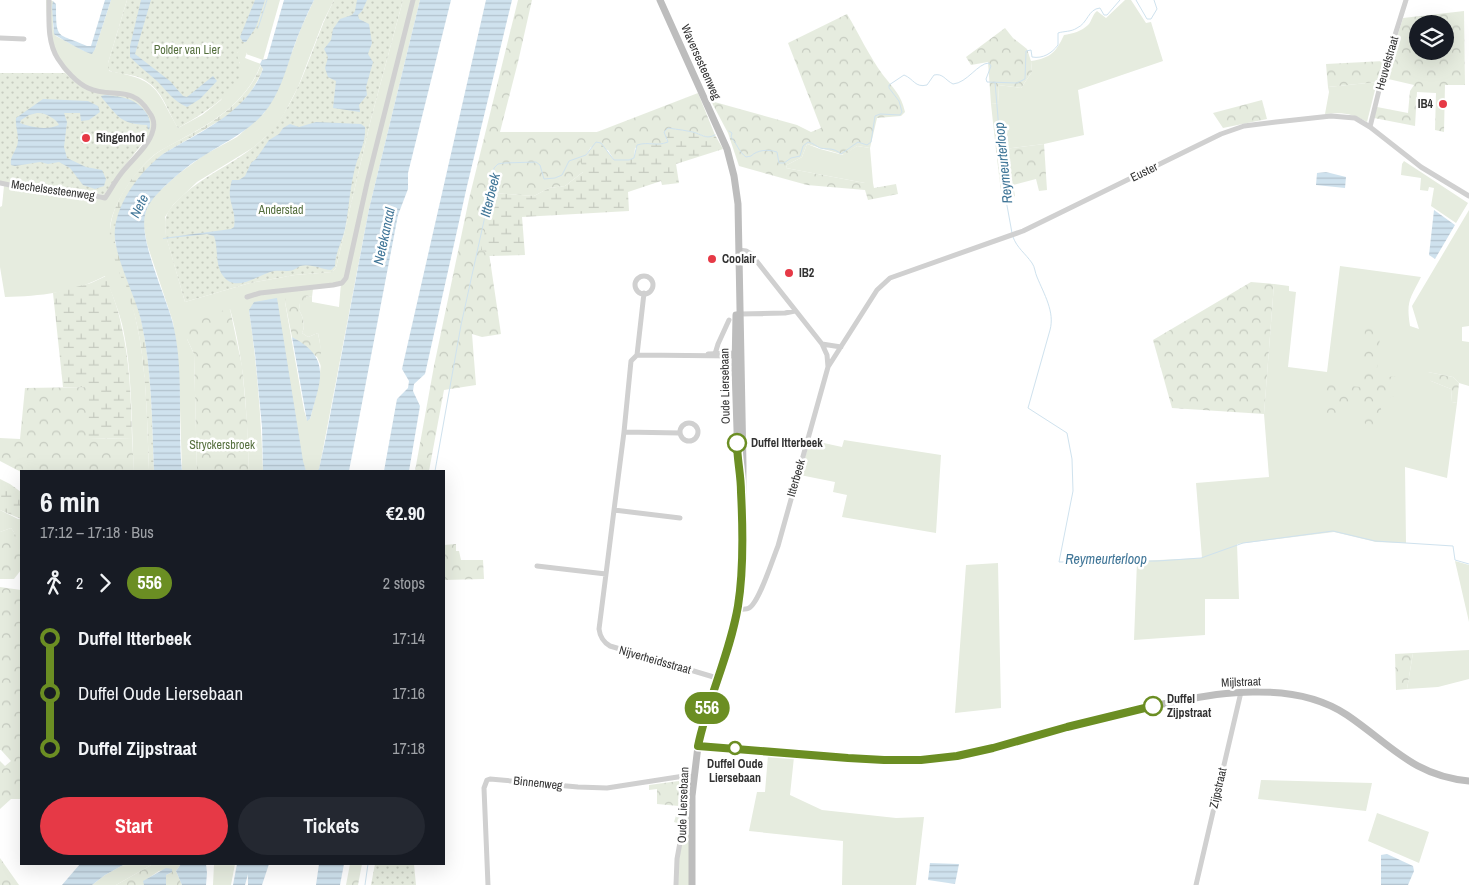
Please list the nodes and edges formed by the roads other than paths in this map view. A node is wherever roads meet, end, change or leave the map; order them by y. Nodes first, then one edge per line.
1 (49, 0) edge
2 (413, 0) edge
3 (660, 0) edge
4 (1406, 0) edge
5 (0, 38) edge
6 (24, 39) dead end
7 (1370, 127) junction
8 (721, 134) joint
9 (0, 183) edge
10 (1469, 196) edge
11 (739, 250) junction
12 (739, 280) junction
13 (644, 293) dead end
14 (247, 298) dead end
15 (795, 310) junction
16 (741, 314) junction
17 (729, 320) dead end
18 (822, 344) junction
19 (841, 347) junction
20 (715, 354) junction
21 (737, 354) junction
22 (637, 355) junction
23 (828, 367) junction
24 (624, 432) junction
25 (680, 433) dead end
26 (614, 510) junction
27 (680, 518) dead end
28 (537, 566) dead end
29 (606, 574) junction
30 (737, 609) junction
31 (717, 678) junction
32 (1242, 692) junction
33 (698, 746) junction
34 (693, 777) junction
35 (1469, 781) edge
36 (683, 826) dead end
37 (488, 885) edge
38 (676, 885) edge
39 (692, 885) edge
40 (1196, 885) edge

1 - 9 street, Mechelsesteenweg
2 - 14 street
3 - 8 main road, Waversesteenweg
4 - 7 street, Heuvelstraat
5 - 6 street
7 - 10 street, Euster
7 - 19 street, Euster
8 - 11 main road, Oude Liersebaan
11 - 12 main road, Oude Liersebaan
11 - 15 street
12 - 16 main road, Oude Liersebaan
12 - 21 main road, Oude Liersebaan
13 - 22 street, Nijverheidsstraat
15 - 16 street
15 - 18 street
16 - 21 main road, Oude Liersebaan
17 - 20 street
18 - 19 street
18 - 23 street
19 - 23 street, Euster
20 - 21 street
20 - 22 street
21 - 30 main road, Oude Liersebaan
22 - 24 street, Nijverheidsstraat
23 - 30 street, Itterbeek
24 - 25 street
24 - 26 street, Nijverheidsstraat
26 - 27 street
26 - 29 street, Nijverheidsstraat
28 - 29 street
29 - 31 street, Nijverheidsstraat
30 - 31 main road, Oude Liersebaan
31 - 33 main road, Oude Liersebaan
32 - 33 main road, Mijlstraat
32 - 35 main road, Mijlstraat
32 - 40 street, Zijpstraat
33 - 34 main road, Oude Liersebaan
34 - 37 street, Binnenweg
34 - 39 main road, Oude Liersebaan
36 - 38 street, Oude Liersebaan

